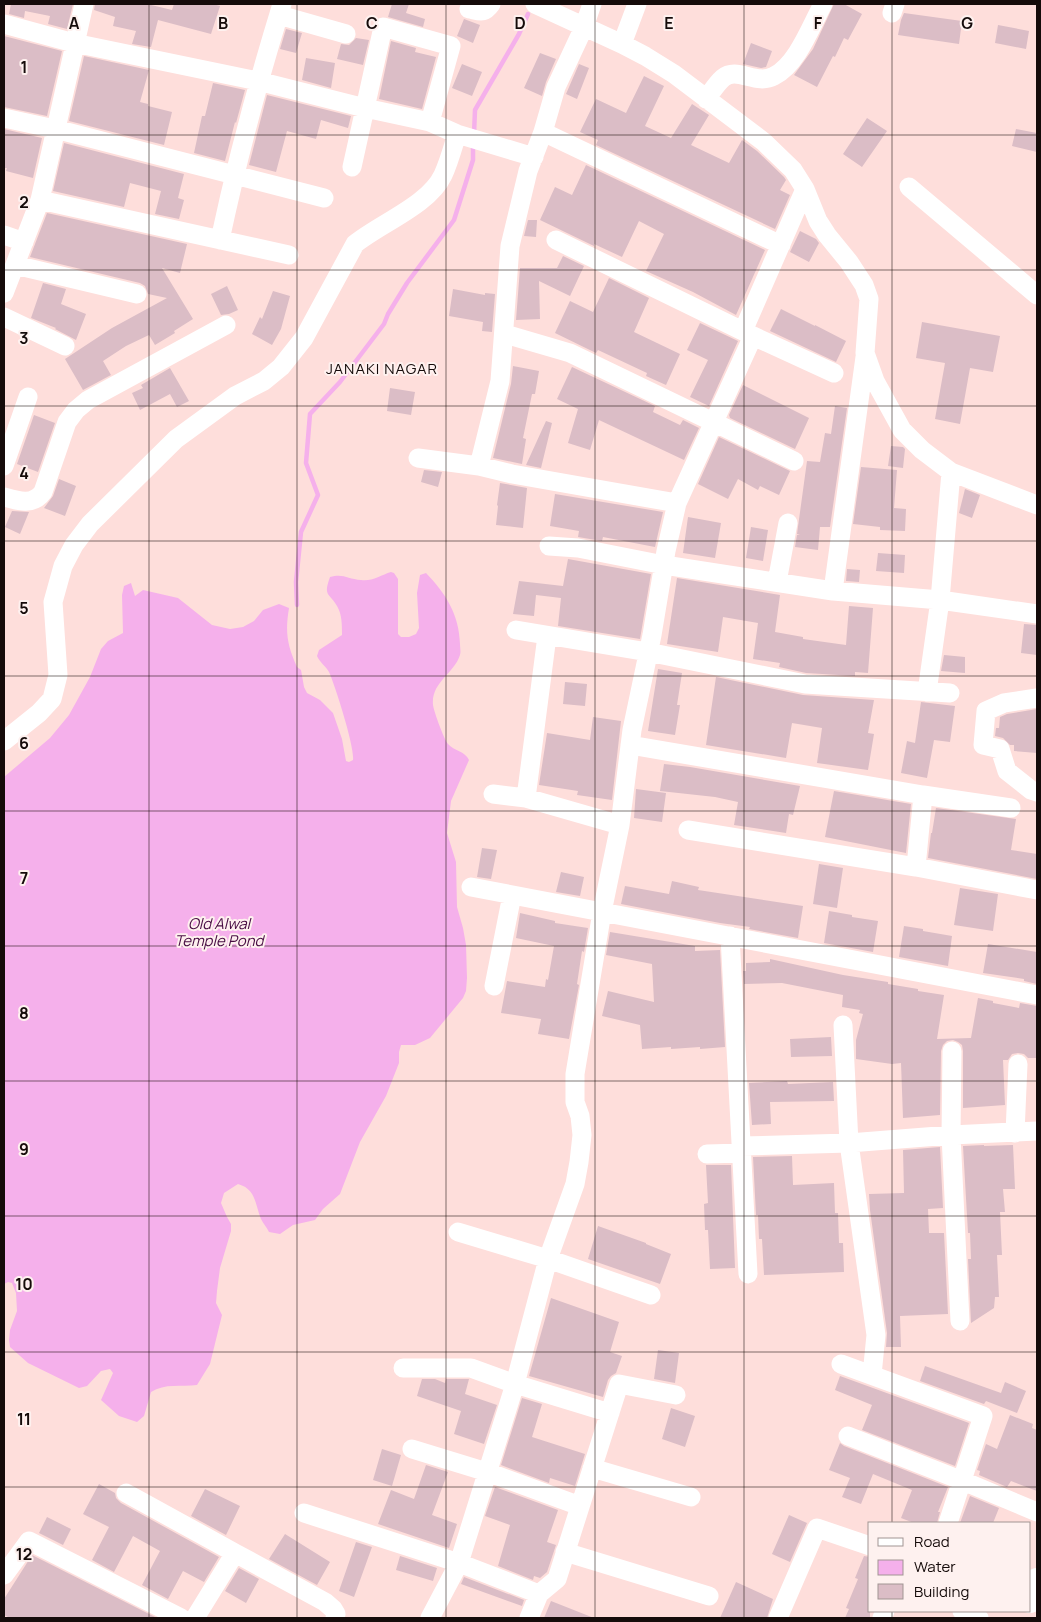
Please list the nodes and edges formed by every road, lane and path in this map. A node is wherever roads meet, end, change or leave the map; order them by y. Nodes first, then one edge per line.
1 (84, 4) edge
2 (491, 4) edge
3 (535, 4) edge
4 (592, 4) edge
5 (637, 4) edge
6 (823, 4) edge
7 (280, 9) edge
8 (469, 9) dead end
9 (4, 24) edge
10 (584, 28) junction
11 (346, 34) dead end
12 (74, 43) junction
13 (622, 44) junction
14 (258, 81) junction
15 (706, 100) junction
16 (365, 108) junction
17 (4, 118) edge
18 (430, 122) junction
19 (55, 129) junction
20 (544, 132) junction
21 (462, 135) junction
22 (534, 157) junction
23 (352, 167) dead end
24 (234, 175) junction
25 (909, 187) dead end
26 (805, 189) junction
27 (324, 198) dead end
28 (40, 200) junction
29 (4, 235) edge
30 (220, 240) junction
31 (556, 240) dead end
32 (24, 242) junction
33 (781, 245) junction
34 (289, 255) dead end
35 (15, 265) junction
36 (4, 293) edge
37 (137, 294) dead end
38 (1037, 295) edge
39 (4, 317) edge
40 (226, 325) dead end
41 (505, 334) junction
42 (748, 334) junction
43 (65, 346) dead end
44 (865, 353) junction
45 (834, 372) dead end
46 (28, 397) dead end
47 (714, 423) junction
48 (418, 458) dead end
49 (794, 461) dead end
50 (4, 466) edge
51 (479, 466) junction
52 (951, 472) junction
53 (4, 497) edge
54 (677, 504) junction
55 (1037, 505) edge
56 (788, 523) dead end
57 (549, 546) dead end
58 (664, 565) junction
59 (778, 582) junction
60 (833, 591) junction
61 (940, 600) junction
62 (1037, 614) edge
63 (516, 630) dead end
64 (547, 636) junction
65 (648, 652) junction
66 (926, 692) junction
67 (950, 693) dead end
68 (1037, 698) edge
69 (4, 741) edge
70 (630, 746) junction
71 (1037, 792) edge
72 (493, 794) dead end
73 (923, 795) junction
74 (526, 798) junction
75 (1011, 808) dead end
76 (620, 825) junction
77 (688, 830) dead end
78 (916, 867) junction
79 (471, 887) dead end
80 (1037, 890) edge
81 (512, 895) junction
82 (602, 912) junction
83 (730, 936) junction
84 (494, 986) dead end
85 (1037, 995) edge
86 (843, 1025) dead end
87 (952, 1051) dead end
88 (1018, 1064) dead end
89 (1037, 1131) edge
90 (1015, 1133) junction
91 (950, 1135) junction
92 (849, 1143) junction
93 (742, 1149) junction
94 (707, 1154) dead end
95 (458, 1232) dead end
96 (548, 1259) junction
97 (748, 1274) dead end
98 (651, 1295) dead end
99 (960, 1321) dead end
100 (841, 1364) dead end
101 (404, 1368) dead end
102 (872, 1375) junction
103 (515, 1384) junction
104 (676, 1396) dead end
105 (610, 1413) junction
106 (848, 1436) dead end
107 (412, 1449) dead end
108 (592, 1468) junction
109 (487, 1472) junction
110 (963, 1481) junction
111 (126, 1493) dead end
112 (691, 1497) dead end
113 (580, 1506) junction
114 (1037, 1512) edge
115 (304, 1513) dead end
116 (948, 1522) edge
117 (868, 1545) edge
118 (565, 1552) junction
119 (235, 1553) junction
120 (459, 1563) junction
121 (4, 1575) edge
122 (1037, 1582) edge
123 (539, 1594) junction
124 (709, 1596) dead end
125 (1031, 1597) edge
126 (964, 1612) edge
127 (181, 1618) edge
128 (195, 1618) edge
129 (335, 1618) edge
130 (430, 1618) edge
131 (529, 1618) edge
132 (778, 1618) edge
133 (979, 1618) edge

1 - 12 street
2 - 8 street
3 - 10 street
4 - 10 street
5 - 13 street
6 - 15 street
7 - 11 street
7 - 14 street
9 - 12 street
10 - 13 street
10 - 20 street
12 - 14 street
12 - 19 street
13 - 15 street
14 - 16 street
14 - 24 street
15 - 26 street
16 - 18 street
16 - 18 street
16 - 23 street
17 - 19 street
18 - 21 street
19 - 24 street
19 - 28 street
20 - 22 street
20 - 33 street
21 - 22 street
21 - 69 street
22 - 41 street
24 - 27 street
24 - 30 street
25 - 38 street
26 - 33 street
26 - 44 street
28 - 30 street
28 - 32 street
29 - 32 street
30 - 34 street
31 - 42 street
32 - 35 street
33 - 42 street
35 - 36 street
35 - 37 street
39 - 43 street
40 - 53 street
41 - 47 street
41 - 51 street
42 - 45 street
42 - 47 street
44 - 52 street
44 - 60 street
46 - 50 street
47 - 49 street
47 - 54 street
48 - 51 street
51 - 54 street
52 - 55 street
52 - 61 street
54 - 58 street
56 - 59 street
57 - 58 street
58 - 59 street
58 - 65 street
59 - 60 street
60 - 61 street
61 - 62 street
61 - 66 street
63 - 64 street
64 - 65 street
64 - 74 street
65 - 66 street
65 - 70 street
66 - 67 street
68 - 71 street
70 - 73 street
70 - 76 street
72 - 74 street
73 - 75 street
73 - 78 street
74 - 76 street
76 - 82 street
77 - 78 street
78 - 80 street
79 - 81 street
81 - 82 street
81 - 84 street
82 - 83 street
82 - 96 street
83 - 85 street
83 - 93 street
86 - 92 street
87 - 91 street
88 - 90 street
89 - 90 street
90 - 91 street
91 - 92 street
91 - 99 street
92 - 93 street
92 - 102 street
93 - 94 street
93 - 97 street
95 - 96 street
96 - 98 street
96 - 103 street
100 - 102 street
101 - 103 street
102 - 110 street
103 - 105 street
103 - 109 street
104 - 105 street
105 - 108 street
106 - 110 street
107 - 109 street
108 - 112 street
108 - 113 street
109 - 113 street
109 - 120 street
110 - 114 street
110 - 116 street
111 - 119 street
113 - 118 street
115 - 120 street
117 - 132 street
118 - 123 street
118 - 124 street
119 - 128 street
119 - 129 street
120 - 123 street
120 - 130 street
121 - 127 street
122 - 125 main road
123 - 131 street
126 - 133 street

